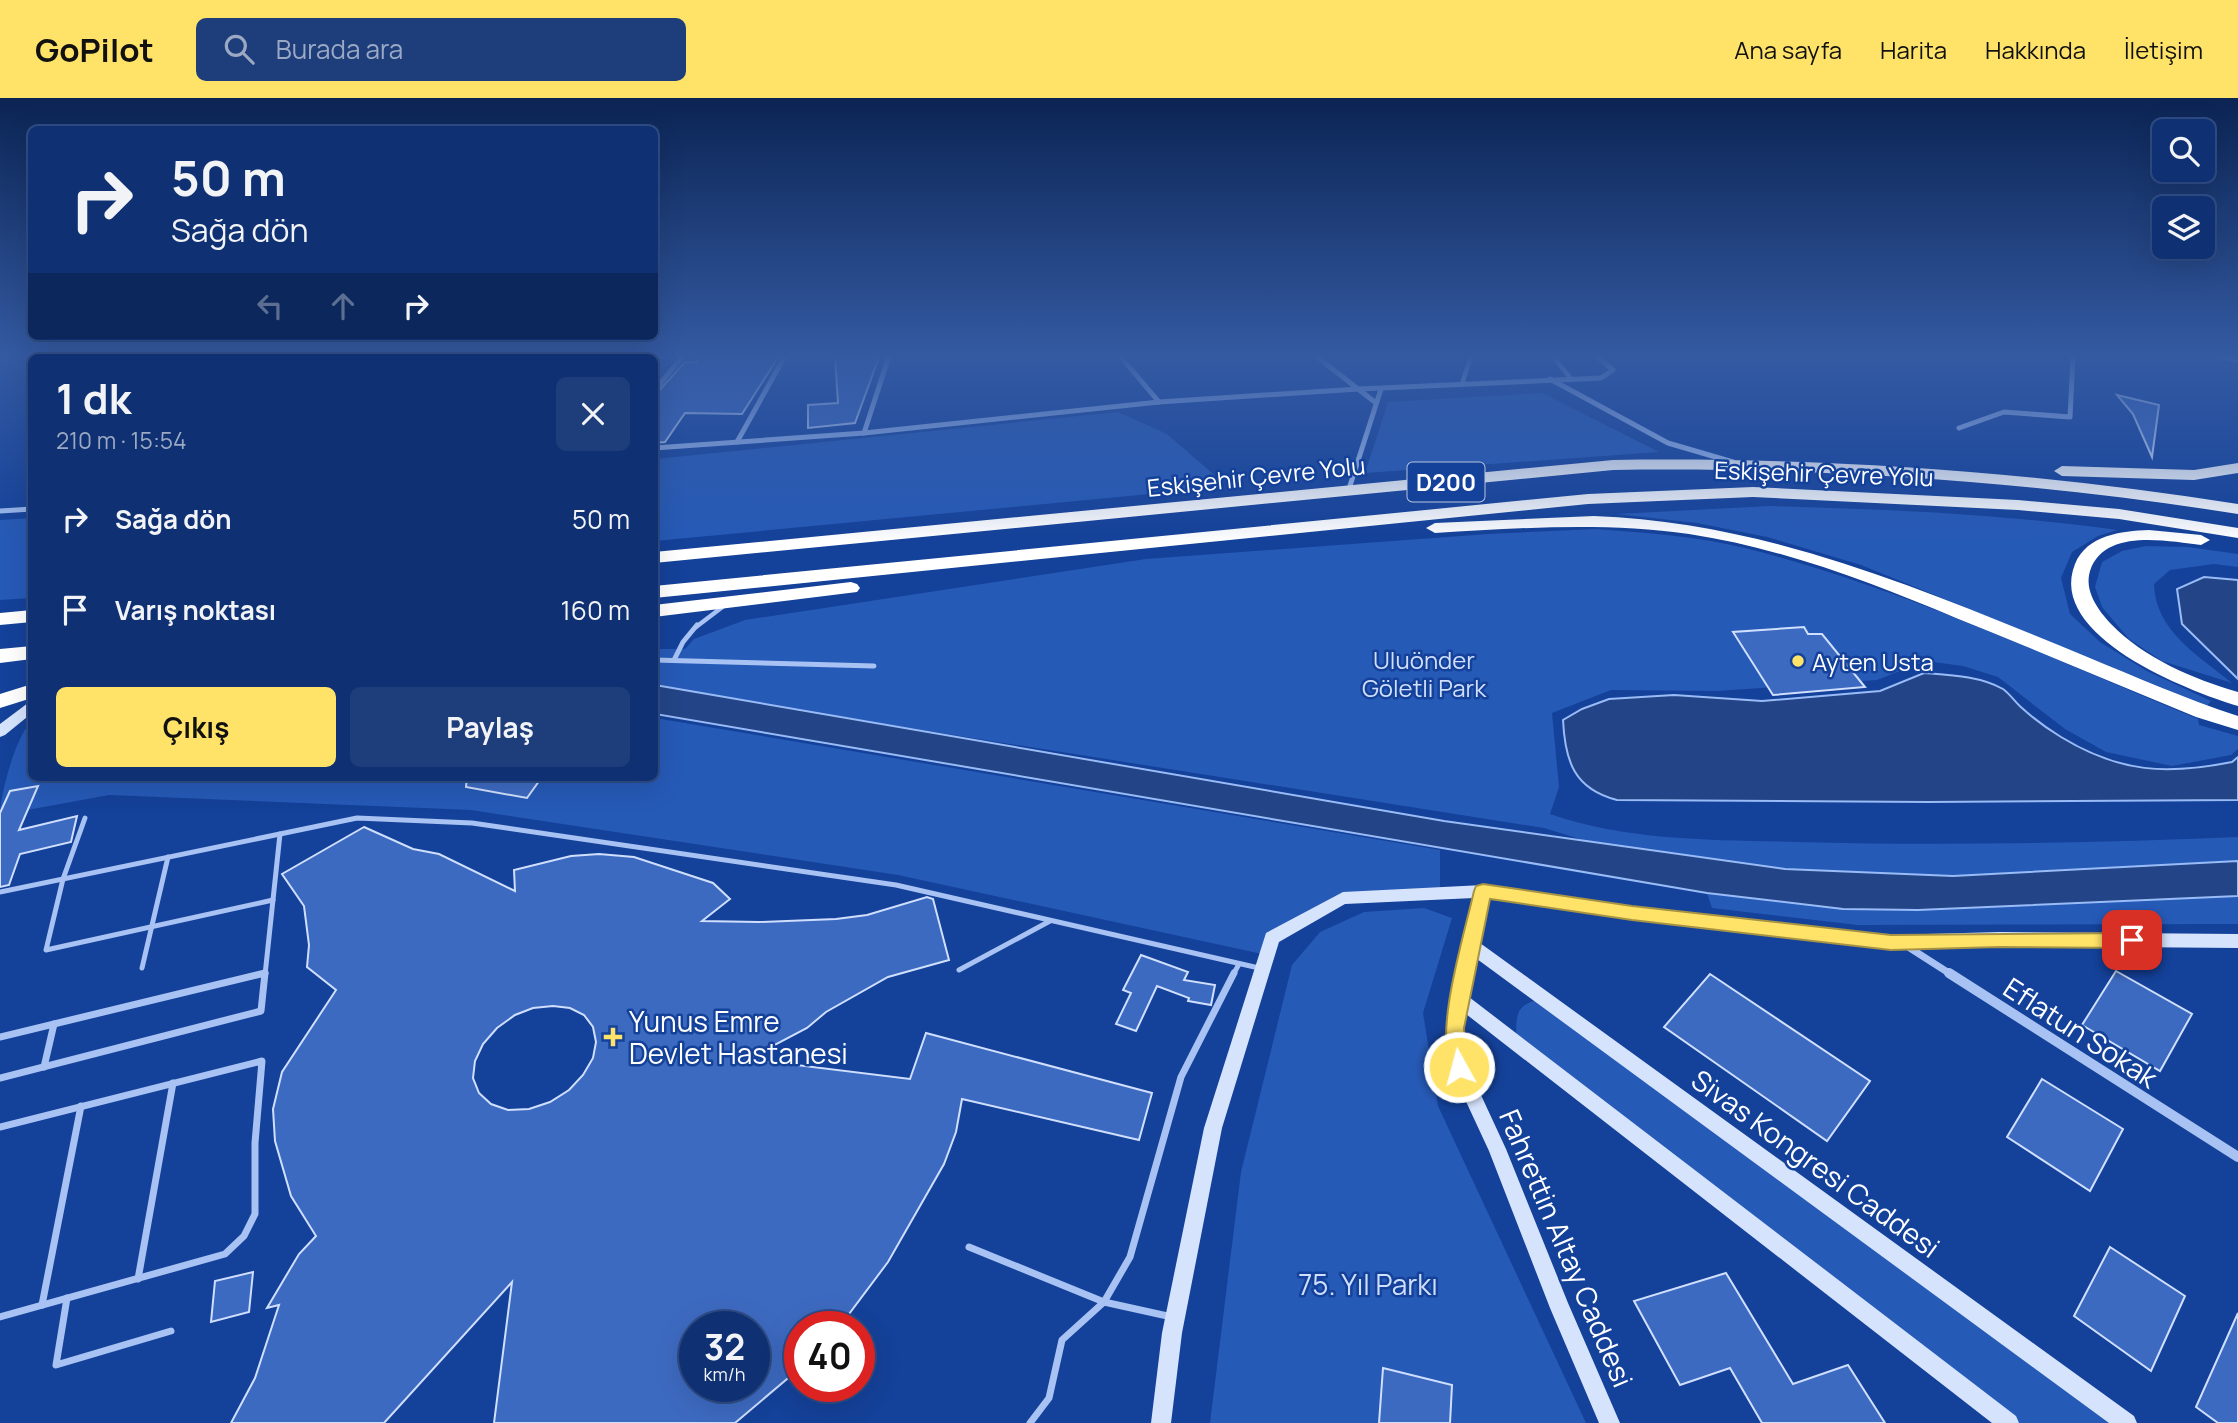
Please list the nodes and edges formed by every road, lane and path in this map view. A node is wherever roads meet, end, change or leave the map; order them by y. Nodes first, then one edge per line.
1 (750, 418) edge
2 (869, 418) edge
3 (1008, 418) edge
4 (1371, 418) edge
5 (1622, 418) edge
6 (1988, 418) edge
7 (1959, 428) dead end
8 (864, 433) junction
9 (737, 442) junction
10 (658, 448) edge
11 (1734, 462) junction
12 (1885, 467) junction
13 (2238, 468) edge
14 (1348, 492) junction
15 (28, 509) edge
16 (2238, 509) edge
17 (0, 511) edge
18 (1277, 530) junction
19 (2238, 533) edge
20 (2238, 544) edge
21 (1127, 545) junction
22 (658, 558) edge
23 (658, 592) edge
24 (730, 602) junction
25 (658, 611) edge
26 (28, 616) edge
27 (0, 620) edge
28 (28, 652) edge
29 (0, 656) edge
30 (658, 660) edge
31 (674, 660) junction
32 (874, 666) dead end
33 (28, 692) edge
34 (2238, 699) edge
35 (0, 702) edge
36 (28, 708) edge
37 (2238, 723) edge
38 (0, 732) edge
39 (85, 818) dead end
40 (280, 834) junction
41 (169, 857) junction
42 (63, 879) junction
43 (1483, 891) junction
44 (0, 893) edge
45 (273, 900) junction
46 (1050, 920) junction
47 (152, 928) junction
48 (2238, 941) edge
49 (1900, 942) junction
50 (1473, 947) junction
51 (1239, 964) junction
52 (142, 968) dead end
53 (1263, 969) junction
54 (959, 970) dead end
55 (265, 973) junction
56 (1460, 1000) junction
57 (54, 1024) junction
58 (0, 1037) edge
59 (44, 1067) junction
60 (0, 1079) edge
61 (173, 1083) junction
62 (81, 1107) junction
63 (0, 1127) edge
64 (2238, 1157) edge
65 (969, 1247) dead end
66 (138, 1279) junction
67 (67, 1298) junction
68 (1104, 1302) junction
69 (42, 1305) junction
70 (0, 1317) edge
71 (1175, 1318) junction
72 (171, 1331) dead end
73 (1030, 1423) edge
74 (1161, 1423) edge
75 (1611, 1423) edge
76 (2009, 1423) edge
77 (2127, 1423) edge

1 - 9 street
2 - 8 street
3 - 8 street
4 - 14 street
5 - 11 street
6 - 7 street
8 - 9 street
9 - 10 street
11 - 12 highway, Eskişehir Çevre Yolu / D200
11 - 14 highway, Eskişehir Çevre Yolu / D200
12 - 13 highway
12 - 16 highway, Eskişehir Çevre Yolu / D200
14 - 22 highway, Eskişehir Çevre Yolu / D200
15 - 17 street
18 - 19 highway, Eskişehir Çevre Yolu / D200
18 - 21 highway, Eskişehir Çevre Yolu / D200
18 - 37 highway
20 - 34 highway
21 - 23 highway, Eskişehir Çevre Yolu / D200
21 - 24 highway
24 - 25 highway
24 - 31 lane
26 - 27 highway
28 - 29 highway
30 - 31 lane
31 - 32 lane
33 - 35 highway
36 - 38 street
39 - 42 lane
40 - 41 lane
40 - 45 lane
40 - 46 lane
41 - 42 lane
41 - 47 lane
42 - 44 lane
42 - 47 lane
43 - 49 street
43 - 50 street, Fahrettin Altay Caddesi
43 - 53 street
45 - 47 lane
45 - 55 lane
46 - 51 lane
46 - 54 lane
47 - 52 lane
48 - 49 street
49 - 64 street, Eflatun Sokak
50 - 56 street, Fahrettin Altay Caddesi
50 - 77 street, Sivas Kongresi Caddesi
51 - 53 lane
51 - 68 lane
53 - 71 street
55 - 57 lane
55 - 59 lane
56 - 75 street, Fahrettin Altay Caddesi
56 - 76 street
57 - 58 lane
57 - 59 lane
59 - 60 lane
61 - 62 lane
61 - 66 lane
61 - 66 lane
62 - 63 lane
62 - 69 lane
65 - 68 lane
66 - 67 lane
67 - 69 lane
67 - 72 lane
68 - 71 lane
68 - 73 lane
69 - 70 lane
71 - 74 street

